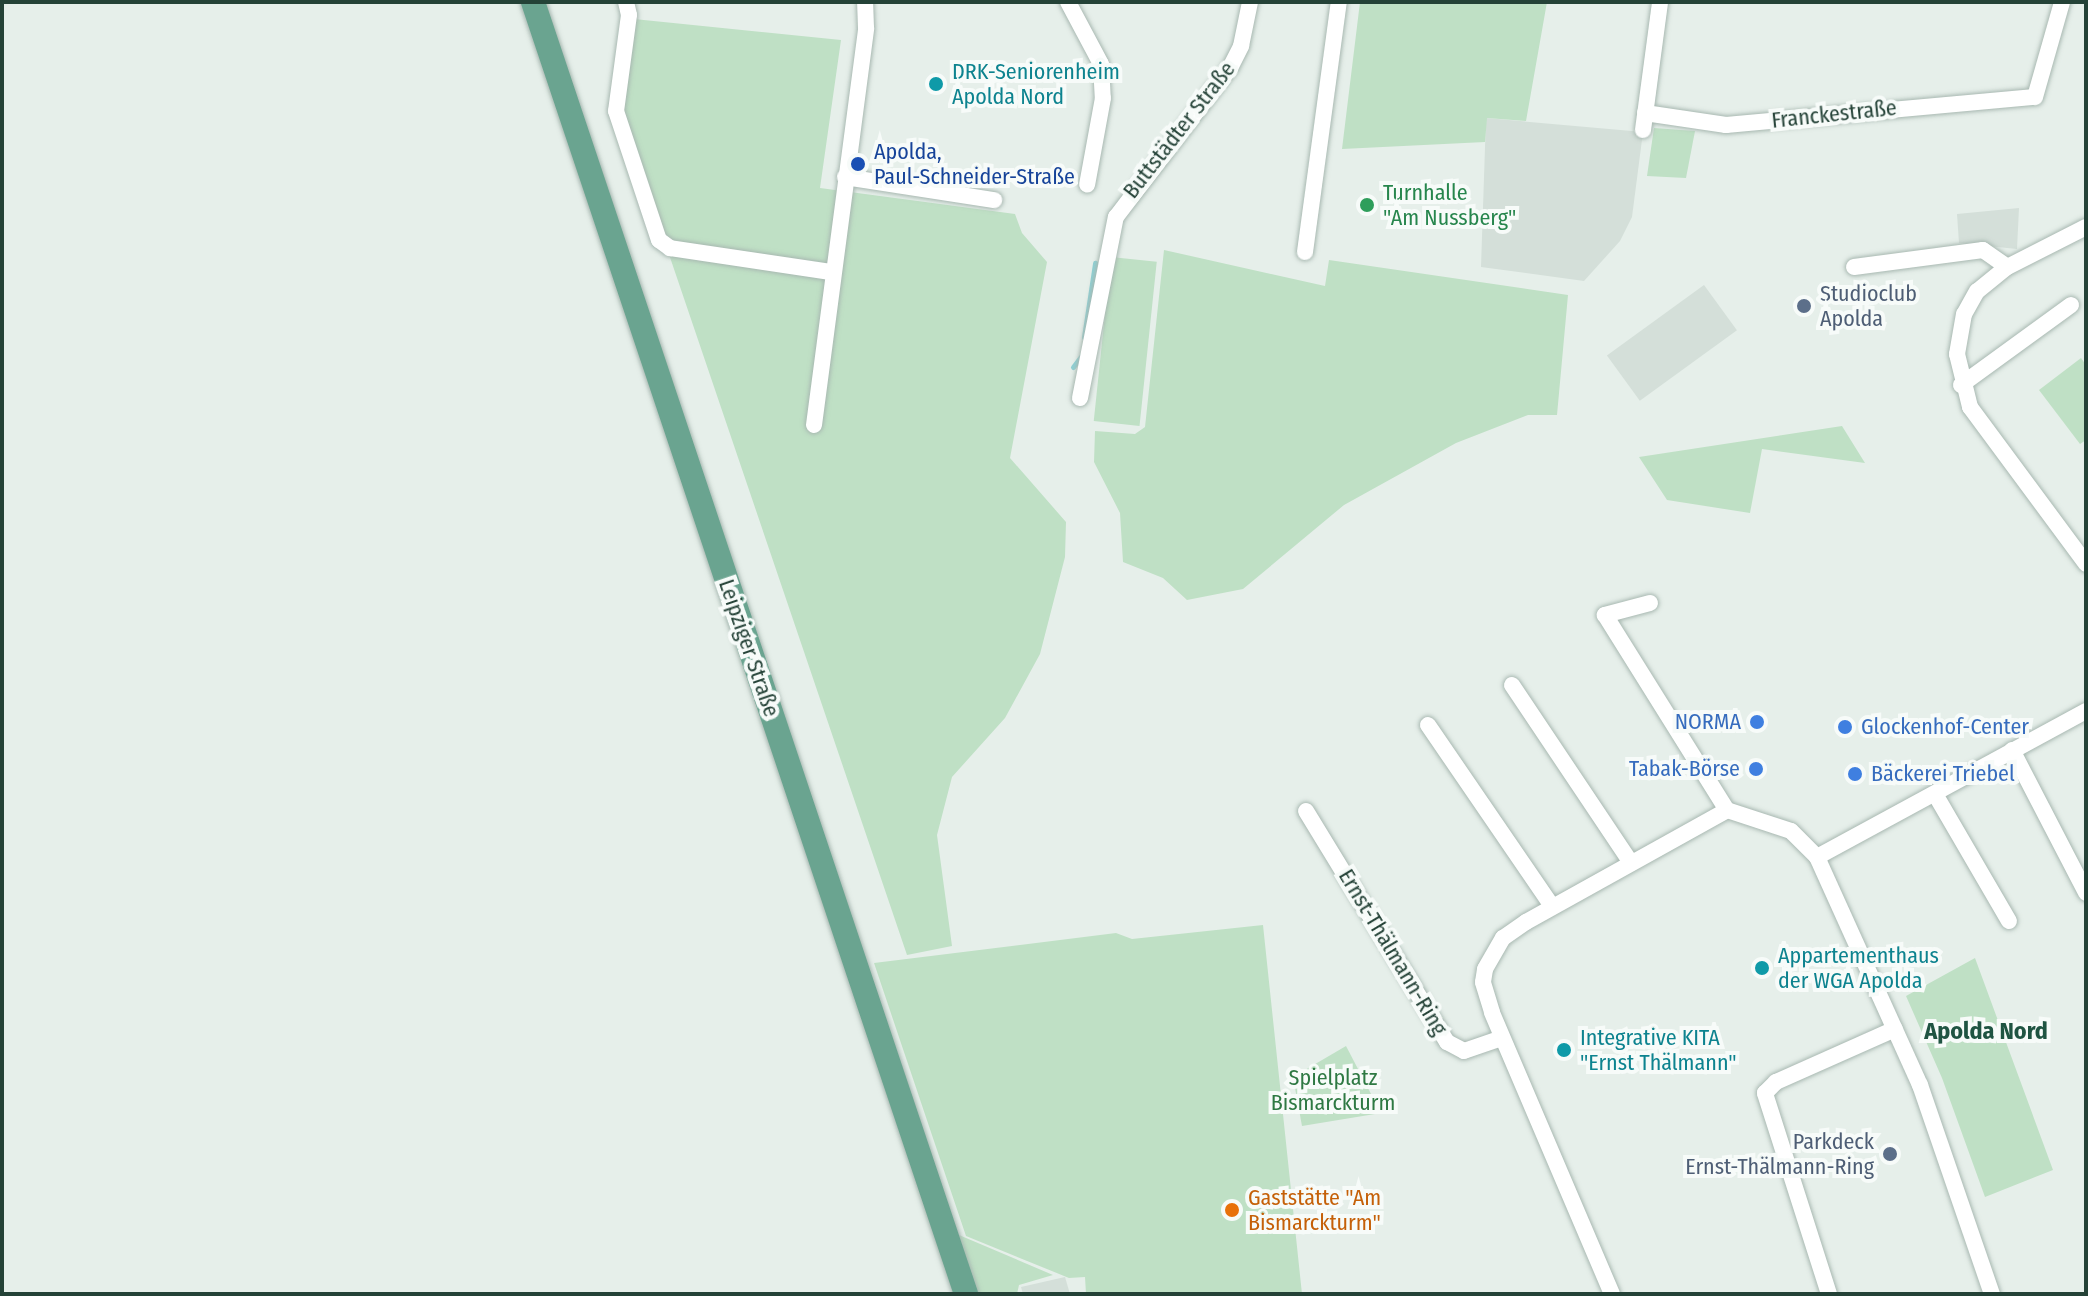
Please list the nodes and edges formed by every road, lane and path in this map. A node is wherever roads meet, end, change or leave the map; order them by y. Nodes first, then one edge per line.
1 (533, 2) edge
2 (626, 2) edge
3 (865, 2) edge
4 (1068, 2) edge
5 (1250, 2) edge
6 (1339, 2) edge
7 (1660, 2) edge
8 (2062, 2) edge
9 (845, 177) junction
10 (1087, 185) dead end
11 (994, 200) dead end
12 (2086, 227) edge
13 (1305, 252) dead end
14 (1854, 267) dead end
15 (2007, 267) junction
16 (831, 272) junction
17 (2071, 305) dead end
18 (1961, 385) junction
19 (1080, 398) dead end
20 (814, 425) dead end
21 (2086, 564) edge
22 (1650, 603) dead end
23 (1512, 685) dead end
24 (2086, 711) edge
25 (1428, 725) dead end
26 (2012, 750) junction
27 (1935, 794) junction
28 (1727, 810) junction
29 (1306, 811) dead end
30 (1817, 857) junction
31 (1631, 863) junction
32 (2086, 893) edge
33 (1552, 906) junction
34 (2009, 921) dead end
35 (1895, 1029) junction
36 (1502, 1038) junction
37 (966, 1294) edge
38 (1612, 1294) edge
39 (1829, 1294) edge
40 (1992, 1294) edge

1 - 37 main road, Leipziger Straße
2 - 16 street
3 - 9 street
4 - 10 street
5 - 19 street, Buttstädter Straße
6 - 13 street
7 - 8 street, Franckestraße
9 - 11 street
9 - 16 street
12 - 15 street
14 - 15 street
15 - 18 street
16 - 20 street
17 - 18 street
18 - 21 street
22 - 28 street
23 - 31 street
24 - 26 street
25 - 33 street
26 - 27 street
26 - 32 street
27 - 30 street
27 - 34 street
28 - 30 street
28 - 31 street
29 - 36 street, Ernst-Thälmann-Ring
30 - 35 street
31 - 33 street
33 - 36 street
35 - 39 street
35 - 40 street
36 - 38 street

